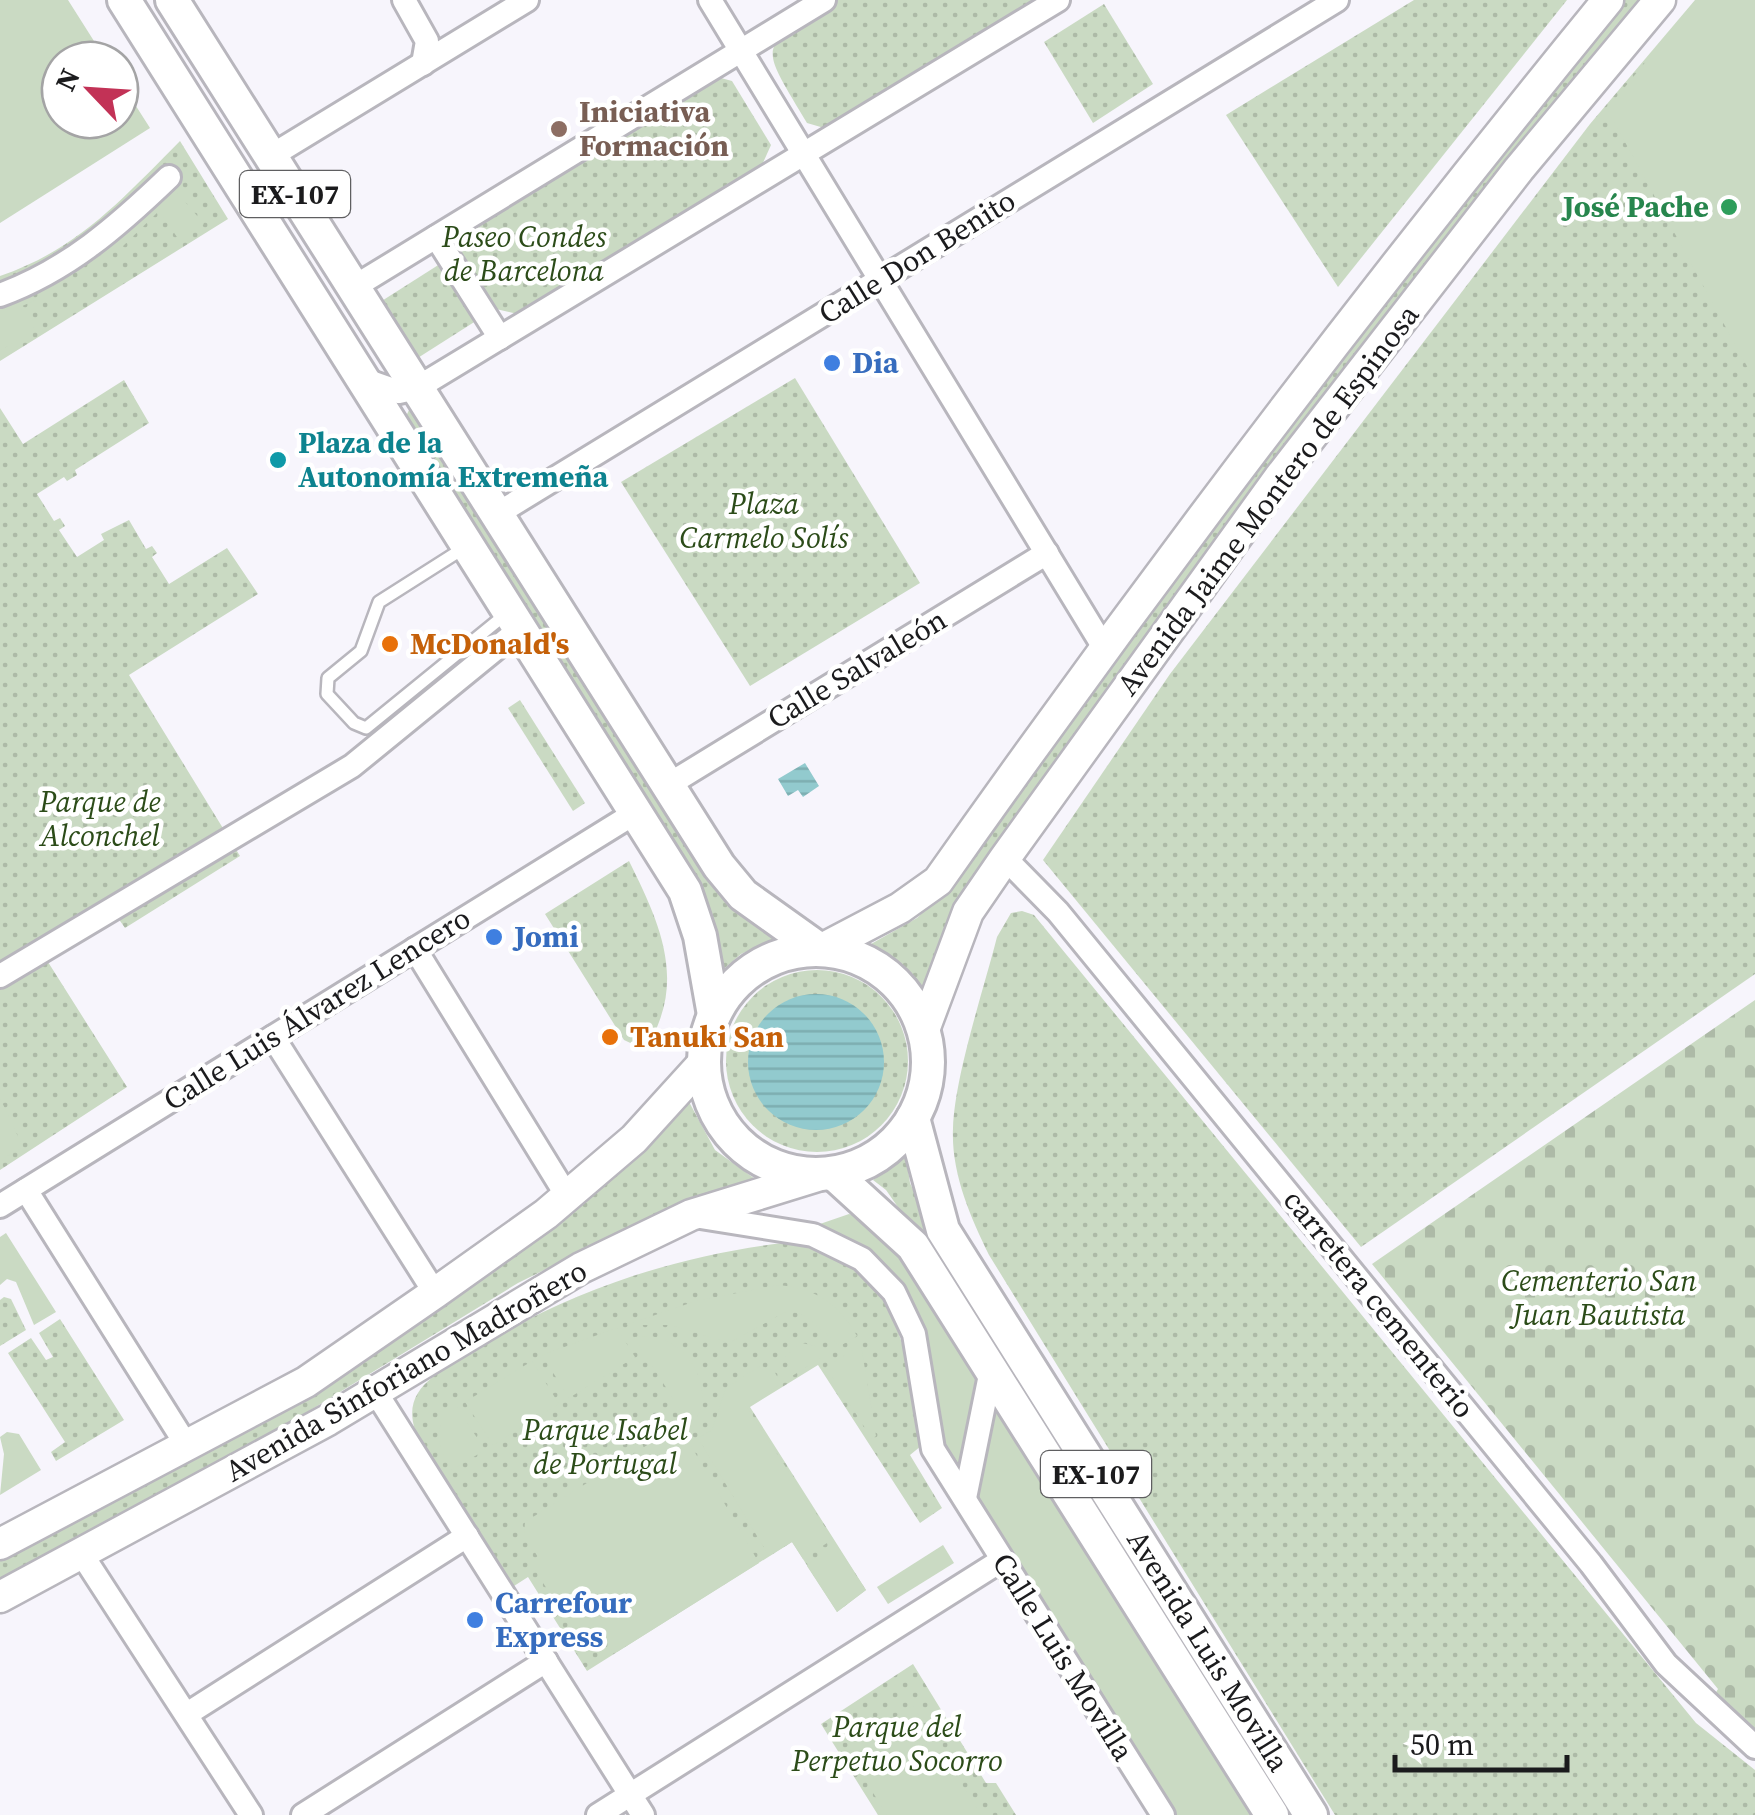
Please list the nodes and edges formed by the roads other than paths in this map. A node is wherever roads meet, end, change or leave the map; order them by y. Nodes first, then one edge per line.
1 (124, 0) edge
2 (172, 0) edge
3 (404, 0) edge
4 (527, 0) edge
5 (710, 0) edge
6 (824, 0) edge
7 (1058, 0) edge
8 (1608, 0) edge
9 (1660, 0) edge
10 (1330, 2) edge
11 (740, 51) junction
12 (423, 64) junction
13 (803, 154) junction
14 (271, 156) junction
15 (170, 178) dead end
16 (242, 188) junction
17 (436, 237) junction
18 (879, 279) junction
19 (354, 288) junction
20 (0, 295) edge
21 (500, 338) junction
22 (362, 379) junction
23 (417, 388) junction
24 (496, 514) junction
25 (467, 546) junction
26 (1047, 554) junction
27 (514, 620) junction
28 (1104, 646) junction
29 (668, 785) junction
30 (636, 813) junction
31 (1005, 858) junction
32 (414, 948) junction
33 (820, 950) junction
34 (0, 976) edge
35 (714, 1016) junction
36 (924, 1030) junction
37 (273, 1037) junction
38 (704, 1062) junction
39 (913, 1118) junction
40 (828, 1174) junction
41 (26, 1190) junction
42 (566, 1196) junction
43 (0, 1206) edge
44 (691, 1215) junction
45 (435, 1293) junction
46 (991, 1370) junction
47 (375, 1391) junction
48 (187, 1446) junction
49 (965, 1498) junction
50 (467, 1536) junction
51 (0, 1544) edge
52 (80, 1553) junction
53 (1002, 1560) junction
54 (0, 1596) edge
55 (546, 1662) junction
56 (187, 1714) junction
57 (1755, 1747) edge
58 (636, 1805) edge
59 (251, 1815) edge
60 (303, 1815) edge
61 (598, 1815) edge
62 (1163, 1815) edge
63 (1272, 1815) edge
64 (1311, 1815) edge

1 - 16 main road, EX-107
2 - 14 main road, EX-107
3 - 12 street
4 - 12 street
5 - 11 street
6 - 11 street
7 - 13 street
8 - 28 main road, Avenida Jaime Montero de Espinosa
9 - 31 main road, Avenida Jaime Montero de Espinosa
10 - 18 street, Calle Don Benito
11 - 13 street
11 - 17 street
12 - 14 street
13 - 18 street
13 - 21 street
14 - 16 main road
14 - 19 main road, EX-107
15 - 20 street
16 - 22 main road, EX-107
17 - 19 street
17 - 21 street
18 - 24 street, Calle Don Benito
18 - 26 street
19 - 23 main road, EX-107
21 - 23 street
22 - 23 street
22 - 25 main road, EX-107
23 - 24 main road, EX-107
24 - 29 main road, EX-107
25 - 27 main road, EX-107
25 - 27 lane
26 - 28 street
26 - 29 street, Calle Salvaleón
27 - 30 main road, EX-107
27 - 34 street
28 - 33 main road, Avenida Jaime Montero de Espinosa
29 - 33 main road, EX-107
30 - 32 street, Calle Luis Álvarez Lencero
30 - 35 main road, EX-107
31 - 36 main road, Avenida Jaime Montero de Espinosa
31 - 57 street, carretera cementerio
32 - 37 street, Calle Luis Álvarez Lencero
32 - 42 street
33 - 35 main road, EX-107
33 - 36 main road, EX-107
35 - 38 main road, EX-107
36 - 39 main road
37 - 41 street, Calle Luis Álvarez Lencero
37 - 45 street
38 - 40 main road, EX-107
38 - 42 main road, Avenida Sinforiano Madroñero
39 - 40 main road
39 - 64 main road, Avenida Luis Movilla / EX-107
40 - 44 main road, Avenida Sinforiano Madroñero
40 - 46 main road, Avenida Luis Movilla / EX-107
41 - 43 street, Calle Luis Álvarez Lencero
41 - 48 street
42 - 45 main road, Avenida Sinforiano Madroñero
44 - 47 main road, Avenida Sinforiano Madroñero
44 - 49 street, Calle Luis Movilla
45 - 48 main road, Avenida Sinforiano Madroñero
46 - 49 street
46 - 63 main road, Avenida Luis Movilla / EX-107
47 - 50 street
47 - 52 main road, Avenida Sinforiano Madroñero
48 - 51 main road, Avenida Sinforiano Madroñero
49 - 53 street, Calle Luis Movilla
50 - 55 street
50 - 56 street
52 - 54 main road, Avenida Sinforiano Madroñero
52 - 56 street
53 - 58 street
53 - 62 street, Calle Luis Movilla
55 - 58 street
55 - 60 street
56 - 59 street
58 - 61 street

